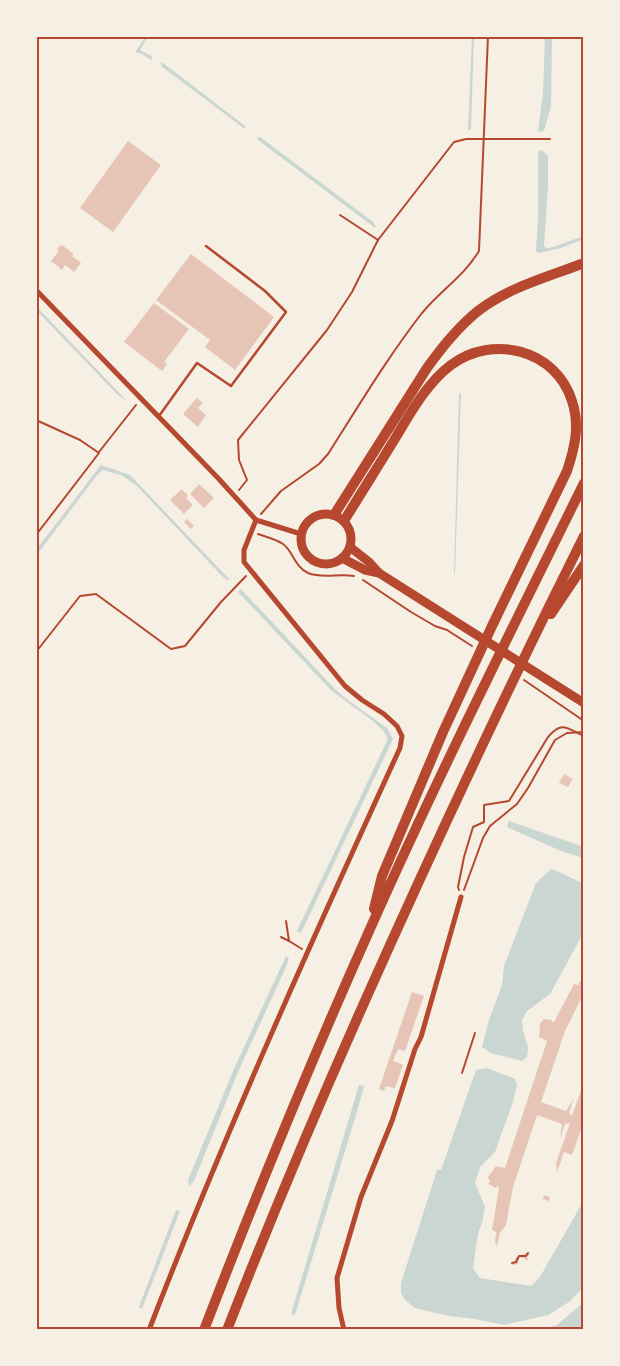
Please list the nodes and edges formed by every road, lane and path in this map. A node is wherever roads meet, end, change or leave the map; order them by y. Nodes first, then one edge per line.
1 (488, 36) edge
2 (484, 138) junction
3 (550, 139) dead end
4 (340, 215) dead end
5 (378, 240) junction
6 (206, 246) dead end
7 (584, 263) edge
8 (36, 290) edge
9 (141, 399) junction
10 (158, 418) junction
11 (36, 420) edge
12 (99, 453) junction
13 (584, 483) edge
14 (245, 484) dead end
15 (334, 515) junction
16 (256, 520) junction
17 (344, 521) junction
18 (251, 531) junction
19 (301, 534) junction
20 (36, 535) edge
21 (584, 536) edge
22 (350, 548) junction
23 (342, 558) junction
24 (584, 565) edge
25 (251, 570) junction
26 (379, 573) junction
27 (461, 639) dead end
28 (528, 648) junction
29 (36, 652) edge
30 (544, 693) dead end
31 (584, 703) edge
32 (584, 722) edge
33 (584, 732) edge
34 (578, 734) junction
35 (584, 736) edge
36 (461, 897) junction
37 (286, 921) dead end
38 (370, 929) junction
39 (282, 938) dead end
40 (289, 941) junction
41 (297, 946) dead end
42 (475, 1033) dead end
43 (462, 1073) dead end
44 (528, 1253) dead end
45 (512, 1263) dead end
46 (149, 1330) edge
47 (204, 1330) edge
48 (227, 1330) edge
49 (344, 1330) edge

1 - 2 path
2 - 3 path
2 - 5 path
2 - 16 path
4 - 5 path
5 - 14 path
6 - 10 lane
7 - 15 highway
8 - 9 street
9 - 10 street
9 - 12 path
10 - 16 street
11 - 12 path
12 - 20 path
13 - 38 highway
15 - 17 main road
15 - 19 main road
16 - 18 street
16 - 19 street
17 - 22 main road
17 - 38 highway
18 - 25 street
18 - 27 path
19 - 23 main road
21 - 28 highway
22 - 23 main road
22 - 26 main road
23 - 26 main road
24 - 28 highway
25 - 29 path
25 - 46 street
26 - 31 main road
28 - 48 highway
30 - 32 path
33 - 34 path
34 - 35 path
34 - 36 path
34 - 36 path
36 - 49 street
37 - 40 path
38 - 47 highway
39 - 40 path
40 - 41 path
42 - 43 path
44 - 45 path

